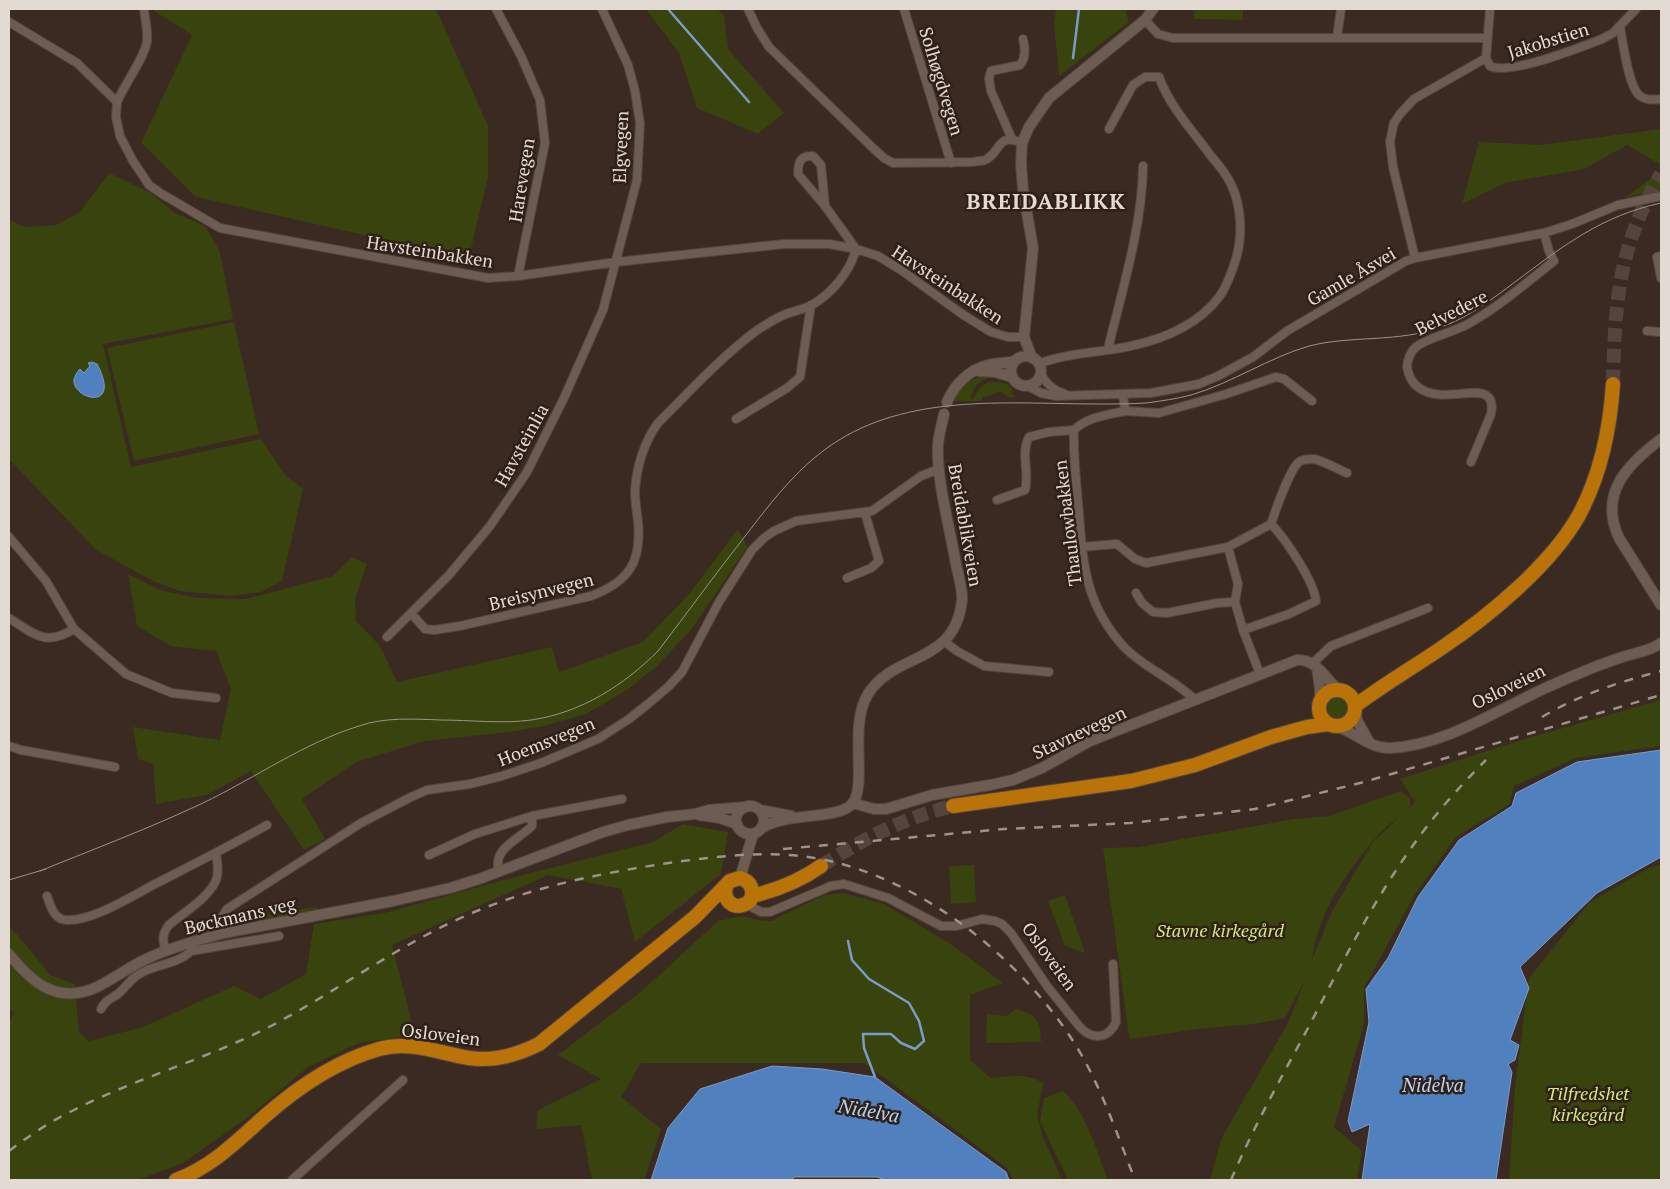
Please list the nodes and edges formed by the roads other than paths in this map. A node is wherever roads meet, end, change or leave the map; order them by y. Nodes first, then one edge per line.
1 (144, 9) edge
2 (496, 9) edge
3 (602, 9) edge
4 (748, 9) edge
5 (904, 9) edge
6 (1153, 9) edge
7 (1341, 9) edge
8 (1490, 9) edge
9 (1636, 9) edge
10 (1144, 20) junction
11 (9, 22) edge
12 (1620, 27) junction
13 (1337, 37) junction
14 (1487, 38) junction
15 (1023, 39) dead end
16 (1486, 58) junction
17 (1661, 99) edge
18 (117, 102) junction
19 (1109, 129) dead end
20 (1017, 141) junction
21 (952, 163) junction
22 (1142, 166) dead end
23 (1661, 196) edge
24 (825, 206) junction
25 (1544, 233) junction
26 (856, 250) junction
27 (1659, 257) edge
28 (1416, 258) junction
29 (616, 262) junction
30 (518, 276) junction
31 (1661, 278) edge
32 (811, 305) junction
33 (1647, 332) dead end
34 (1661, 332) edge
35 (1024, 337) junction
36 (1108, 350) junction
37 (1017, 360) junction
38 (1037, 365) junction
39 (973, 372) junction
40 (1012, 377) junction
41 (1613, 384) tunnel mouth
42 (1028, 386) junction
43 (1123, 394) junction
44 (1067, 395) junction
45 (1312, 401) dead end
46 (947, 402) dead end
47 (1125, 411) junction
48 (944, 414) dead end
49 (736, 419) dead end
50 (1074, 430) junction
51 (1661, 439) edge
52 (1471, 462) dead end
53 (938, 469) junction
54 (1347, 473) dead end
55 (997, 500) dead end
56 (865, 513) junction
57 (1271, 524) junction
58 (9, 537) edge
59 (1081, 547) junction
60 (1228, 547) junction
61 (847, 578) dead end
62 (1136, 593) dead end
63 (1236, 602) junction
64 (1661, 605) edge
65 (1428, 608) dead end
66 (411, 613) junction
67 (9, 618) edge
68 (74, 629) junction
69 (1243, 630) junction
70 (387, 637) dead end
71 (945, 642) junction
72 (1661, 643) edge
73 (1315, 666) junction
74 (1049, 672) dead end
75 (1260, 674) junction
76 (1394, 678) junction
77 (1342, 691) junction
78 (216, 698) dead end
79 (1195, 700) junction
80 (1319, 703) junction
81 (1355, 709) junction
82 (1333, 726) junction
83 (1271, 737) junction
84 (1369, 743) junction
85 (9, 746) edge
86 (115, 767) dead end
87 (622, 799) dead end
88 (853, 803) junction
89 (953, 806) tunnel mouth
90 (745, 807) junction
91 (760, 810) junction
92 (695, 814) junction
93 (532, 816) junction
94 (797, 816) junction
95 (267, 825) dead end
96 (762, 828) junction
97 (744, 830) junction
98 (216, 853) junction
99 (429, 855) dead end
100 (821, 866) tunnel mouth
101 (499, 871) junction
102 (744, 879) junction
103 (727, 884) junction
104 (785, 884) junction
105 (47, 896) dead end
106 (744, 902) junction
107 (695, 917) junction
108 (224, 933) junction
109 (279, 936) dead end
110 (191, 947) junction
111 (166, 951) junction
112 (9, 954) edge
113 (1113, 964) dead end
114 (101, 1009) dead end
115 (403, 1080) dead end
116 (176, 1180) edge
117 (292, 1180) edge

1 - 18 street
2 - 30 street, Harevegen
3 - 29 street, Elgvegen
4 - 21 street
5 - 21 street, Solhøgdvegen
6 - 10 street
7 - 13 street
8 - 14 street
9 - 12 street
10 - 13 street
10 - 20 street
11 - 18 street
12 - 16 street, Jakobstien
12 - 17 street
13 - 14 street
14 - 16 street
15 - 20 street
16 - 28 street
18 - 30 street, Havsteinbakken
19 - 36 street
20 - 21 street
20 - 35 street
22 - 36 street
23 - 25 street, Gamle Åsvei
24 - 24 street
24 - 26 street
25 - 28 street, Gamle Åsvei
25 - 52 street, Belvedere
26 - 29 street, Havsteinbakken
26 - 32 street, Breisynvegen
26 - 35 street, Havsteinbakken
27 - 31 street
28 - 43 street, Gamle Åsvei
29 - 30 street, Havsteinbakken
29 - 66 street, Havsteinlia
32 - 49 street
32 - 66 street, Breisynvegen
33 - 34 street
35 - 37 street
35 - 38 street
36 - 38 street
37 - 38 street
37 - 39 street
37 - 40 street
38 - 42 street
38 - 44 street, Gamle Åsvei
39 - 40 street
39 - 46 street
40 - 42 street
41 - 76 highway
42 - 44 street, Gamle Åsvei
43 - 44 street, Gamle Åsvei
43 - 47 street
45 - 47 street
47 - 50 street
48 - 53 street, Breidablikveien
50 - 55 street
50 - 59 street, Thaulowbakken
51 - 64 street
53 - 56 street, Hoemsvegen
53 - 71 street, Breidablikveien
54 - 57 street
56 - 61 street
56 - 108 street, Hoemsvegen
57 - 60 street
57 - 69 street
58 - 68 street
59 - 60 street
59 - 79 street, Thaulowbakken
60 - 63 street
62 - 63 street
63 - 69 street
65 - 73 street
66 - 70 street, Havsteinlia
67 - 68 street
68 - 78 street
69 - 75 street
71 - 74 street
71 - 88 street, Breidablikveien
72 - 84 street, Osloveien
73 - 75 street, Stavnevegen
73 - 77 street
73 - 80 street
75 - 79 street, Stavnevegen
76 - 77 highway
76 - 81 highway
77 - 80 highway
77 - 81 highway
79 - 88 street, Stavnevegen
80 - 82 highway
80 - 83 highway
81 - 82 highway
81 - 84 street
82 - 83 highway
82 - 84 street, Osloveien
83 - 89 highway
85 - 86 street
87 - 93 street
88 - 94 street
90 - 91 street
90 - 92 street, Bøckmans veg
90 - 97 street
91 - 94 street
91 - 96 street
92 - 97 street, Bøckmans veg
92 - 101 street, Bøckmans veg
93 - 99 street
93 - 101 street
94 - 96 street
95 - 98 street
96 - 97 street
97 - 102 street
98 - 105 street
98 - 111 street
100 - 104 highway, Osloveien
101 - 108 street, Bøckmans veg
102 - 103 highway
102 - 104 highway, Osloveien
102 - 106 highway
103 - 106 highway
103 - 107 highway, Osloveien
104 - 106 highway, Osloveien
106 - 107 highway, Osloveien
106 - 113 street, Osloveien
107 - 116 highway, Osloveien
108 - 110 street, Bøckmans veg
109 - 110 street
110 - 111 street, Bøckmans veg
110 - 114 street
111 - 112 street, Bøckmans veg
115 - 117 street

